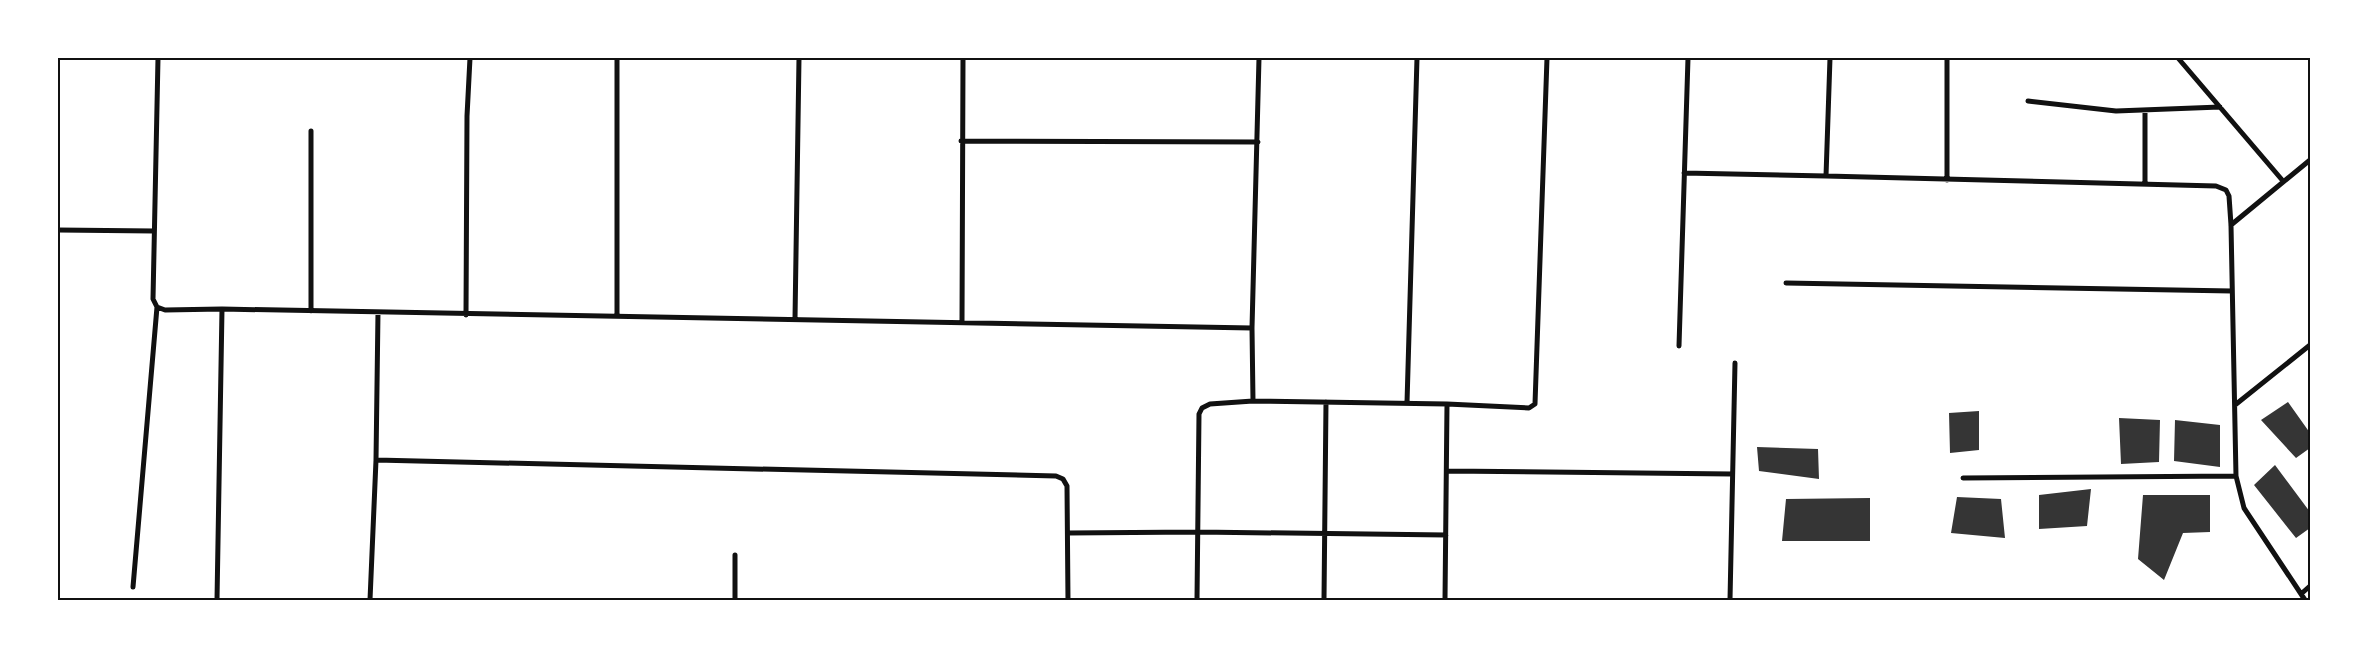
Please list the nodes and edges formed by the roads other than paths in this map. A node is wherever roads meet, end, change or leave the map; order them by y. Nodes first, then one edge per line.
1 (158, 58) edge
2 (470, 58) edge
3 (617, 58) edge
4 (798, 58) edge
5 (963, 58) edge
6 (1259, 58) edge
7 (1417, 58) edge
8 (1546, 58) edge
9 (1688, 58) edge
10 (1830, 58) edge
11 (1947, 58) edge
12 (2178, 58) edge
13 (2028, 101) dead end
14 (2220, 107) junction
15 (2145, 111) junction
16 (311, 132) dead end
17 (962, 141) junction
18 (1258, 142) junction
19 (2310, 160) edge
20 (1684, 173) junction
21 (1826, 176) junction
22 (1947, 180) junction
23 (2283, 182) junction
24 (2145, 184) junction
25 (2231, 225) junction
26 (58, 230) edge
27 (154, 231) junction
28 (1786, 283) dead end
29 (2232, 291) junction
30 (157, 308) junction
31 (222, 309) junction
32 (311, 311) junction
33 (378, 312) junction
34 (466, 315) junction
35 (617, 316) junction
36 (794, 320) junction
37 (962, 323) junction
38 (1252, 328) junction
39 (2310, 345) edge
40 (1679, 346) dead end
41 (1734, 363) dead end
42 (1253, 401) junction
43 (1326, 402) junction
44 (1407, 403) junction
45 (1448, 404) junction
46 (2235, 405) junction
47 (376, 460) junction
48 (1447, 471) junction
49 (1732, 474) junction
50 (2236, 476) junction
51 (1963, 478) dead end
52 (1198, 532) junction
53 (1068, 533) junction
54 (1325, 534) junction
55 (1446, 536) junction
56 (735, 555) dead end
57 (2310, 586) edge
58 (133, 587) dead end
59 (2301, 594) junction
60 (217, 600) edge
61 (370, 600) edge
62 (735, 600) edge
63 (1068, 600) edge
64 (1197, 600) edge
65 (1324, 600) edge
66 (1445, 600) edge
67 (1730, 600) edge
68 (2305, 600) edge

1 - 27 street
2 - 34 street
3 - 35 street
4 - 36 street
5 - 17 street
6 - 18 street
7 - 44 street
8 - 45 street
9 - 20 street
10 - 21 street
11 - 22 street
12 - 14 street
13 - 15 street
14 - 15 street
14 - 23 street
15 - 24 street
16 - 32 street
17 - 18 street
17 - 37 street
18 - 38 street
19 - 23 street
20 - 21 street
20 - 40 street
21 - 22 street
22 - 24 street
23 - 25 street
24 - 25 street
25 - 29 street
26 - 27 street
27 - 30 street
28 - 29 street
29 - 46 street
30 - 31 street
30 - 58 street
31 - 32 street
31 - 60 street
32 - 33 street
33 - 34 street
33 - 47 street
34 - 35 street
35 - 36 street
36 - 37 street
37 - 38 street
38 - 42 street
39 - 46 street
41 - 49 street
42 - 43 street
42 - 52 street
43 - 44 street
43 - 54 street
44 - 45 street
45 - 48 street
46 - 50 street
47 - 53 street
47 - 61 street
48 - 49 street
48 - 55 street
49 - 67 street
50 - 51 street
50 - 59 street
52 - 53 street
52 - 54 street
52 - 64 street
53 - 63 street
54 - 55 street
54 - 65 street
55 - 66 street
56 - 62 street
57 - 59 street
59 - 68 street

